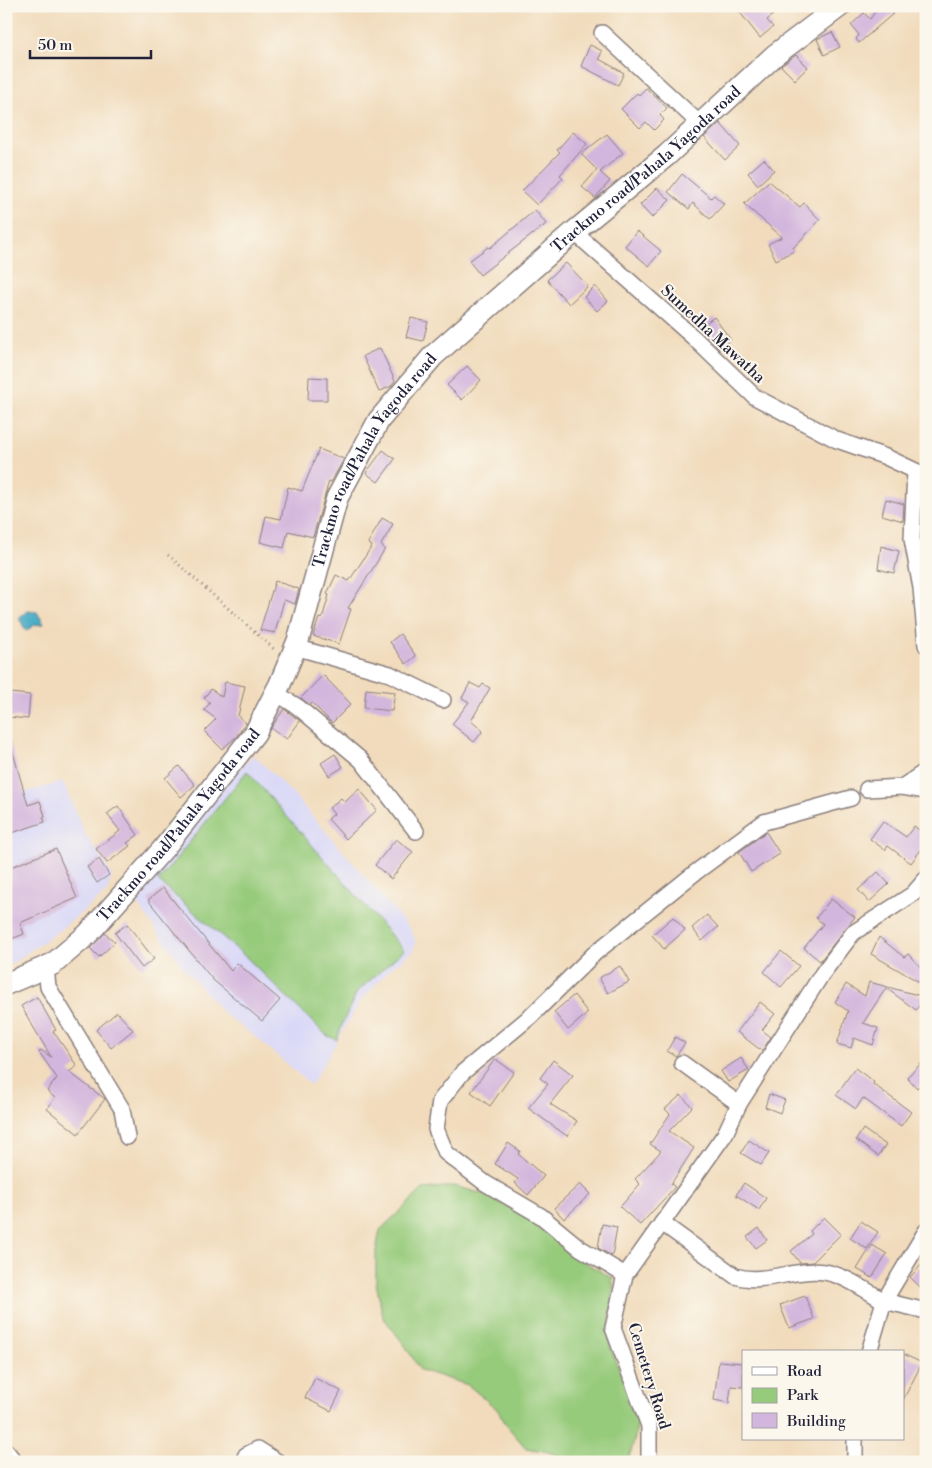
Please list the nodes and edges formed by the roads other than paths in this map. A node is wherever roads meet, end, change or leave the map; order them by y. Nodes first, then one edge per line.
1 (840, 6) edge
2 (602, 33) dead end
3 (700, 124) junction
4 (574, 232) junction
5 (920, 473) edge
6 (926, 645) edge
7 (292, 654) junction
8 (276, 693) junction
9 (443, 700) dead end
10 (926, 771) edge
11 (902, 786) junction
12 (867, 789) dead end
13 (926, 790) edge
14 (851, 798) dead end
15 (416, 831) dead end
16 (926, 879) edge
17 (46, 968) junction
18 (6, 984) edge
19 (682, 1063) dead end
20 (739, 1104) junction
21 (127, 1138) dead end
22 (662, 1223) junction
23 (926, 1232) edge
24 (626, 1275) junction
25 (884, 1301) junction
26 (926, 1311) edge
27 (870, 1350) edge
28 (855, 1440) edge
29 (6, 1451) edge
30 (15, 1462) edge
31 (243, 1462) edge
32 (278, 1462) edge
33 (649, 1462) edge
34 (855, 1462) edge

1 - 3 street, Trackmo road/Pahala Yagoda road
2 - 3 street
3 - 4 street, Trackmo road/Pahala Yagoda road
4 - 5 street, Sumedha Mawatha
4 - 7 street, Trackmo road/Pahala Yagoda road
5 - 6 street
7 - 8 street, Trackmo road/Pahala Yagoda road
7 - 9 street
8 - 15 street
8 - 17 street, Trackmo road/Pahala Yagoda road
10 - 11 street
11 - 12 street
11 - 13 street
14 - 24 street
16 - 20 street, Cemetery Road
17 - 18 street, Trackmo road/Pahala Yagoda road
17 - 21 street
19 - 20 street
20 - 22 street, Cemetery Road
22 - 24 street, Cemetery Road
22 - 25 street
23 - 25 street
24 - 33 street, Cemetery Road
25 - 26 street
25 - 27 street
28 - 34 street
29 - 30 street
31 - 32 street

